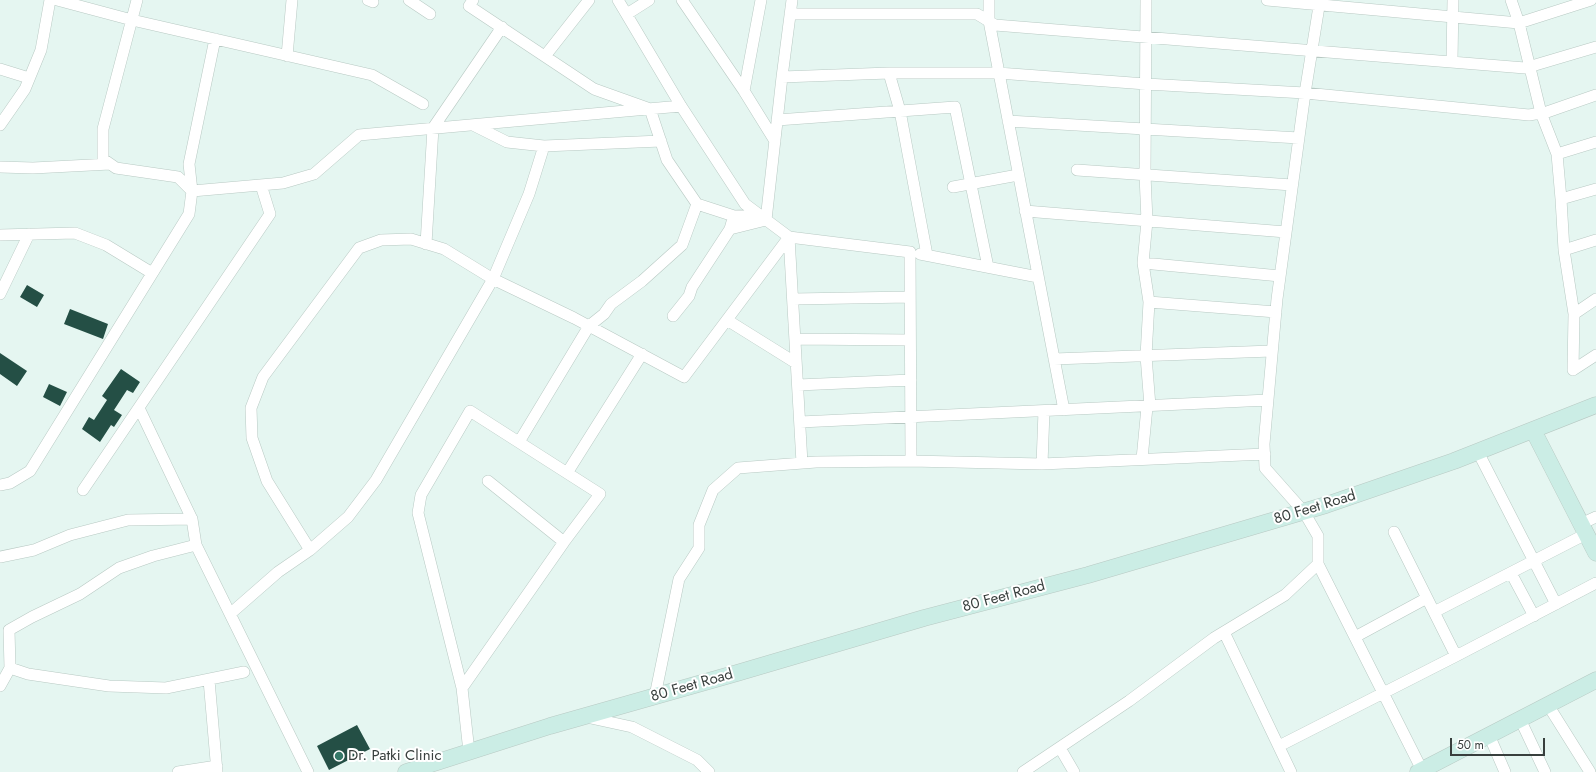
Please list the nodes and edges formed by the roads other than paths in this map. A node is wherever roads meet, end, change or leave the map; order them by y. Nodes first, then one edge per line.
1 (50, 0) edge
2 (56, 0) edge
3 (137, 0) edge
4 (292, 0) edge
5 (409, 0) edge
6 (473, 0) edge
7 (589, 0) edge
8 (618, 0) edge
9 (649, 0) edge
10 (682, 0) edge
11 (761, 0) edge
12 (989, 0) edge
13 (1146, 0) edge
14 (1267, 0) edge
15 (1453, 0) edge
16 (1511, 0) edge
17 (1591, 0) edge
18 (1320, 2) edge
19 (789, 4) edge
20 (430, 14) dead end
21 (627, 14) junction
22 (1453, 16) junction
23 (132, 20) junction
24 (989, 21) junction
25 (1519, 22) junction
26 (502, 27) junction
27 (1146, 36) junction
28 (215, 39) junction
29 (1596, 47) edge
30 (1312, 50) junction
31 (287, 56) junction
32 (545, 56) junction
33 (1452, 61) junction
34 (1530, 66) junction
35 (0, 69) edge
36 (889, 73) junction
37 (998, 73) junction
38 (782, 77) junction
39 (29, 78) junction
40 (1146, 84) junction
41 (744, 91) junction
42 (1305, 93) junction
43 (1596, 95) edge
44 (423, 104) dead end
45 (681, 106) junction
46 (650, 109) junction
47 (900, 111) junction
48 (1541, 113) junction
49 (777, 120) junction
50 (1008, 120) junction
51 (0, 125) edge
52 (472, 125) junction
53 (433, 128) junction
54 (1145, 129) junction
55 (1299, 138) junction
56 (661, 140) junction
57 (775, 141) junction
58 (1596, 142) edge
59 (544, 146) junction
60 (1557, 154) junction
61 (110, 164) junction
62 (0, 167) edge
63 (1077, 170) dead end
64 (1018, 175) junction
65 (1145, 175) junction
66 (970, 184) junction
67 (261, 185) junction
68 (1292, 185) junction
69 (954, 187) dead end
70 (1596, 189) edge
71 (192, 191) junction
72 (1561, 199) junction
73 (697, 204) junction
74 (1025, 211) junction
75 (734, 216) junction
76 (762, 218) junction
77 (1147, 221) junction
78 (730, 229) junction
79 (1286, 232) junction
80 (29, 234) junction
81 (0, 235) edge
82 (789, 237) junction
83 (1596, 240) edge
84 (426, 244) junction
85 (1564, 250) junction
86 (910, 252) junction
87 (927, 255) junction
88 (1143, 263) junction
89 (988, 267) junction
90 (152, 273) junction
91 (1280, 276) junction
92 (1038, 277) junction
93 (493, 279) junction
94 (0, 294) edge
95 (910, 297) junction
96 (793, 299) junction
97 (1596, 299) edge
98 (1149, 302) junction
99 (1276, 312) junction
100 (1574, 314) junction
101 (673, 316) dead end
102 (727, 320) junction
103 (589, 326) junction
104 (795, 339) junction
105 (910, 340) junction
106 (1272, 351) junction
107 (642, 354) junction
108 (1596, 355) edge
109 (1146, 356) junction
110 (1054, 359) junction
111 (796, 363) junction
112 (911, 380) junction
113 (798, 385) junction
114 (1268, 400) junction
115 (1596, 405) edge
116 (1150, 406) junction
117 (139, 408) junction
118 (1064, 410) junction
119 (1044, 411) junction
120 (910, 418) junction
121 (800, 422) junction
122 (1533, 430) junction
123 (519, 442) junction
124 (1478, 452) junction
125 (1264, 454) junction
126 (1142, 459) junction
127 (911, 461) junction
128 (802, 463) junction
129 (1042, 464) junction
130 (567, 473) junction
131 (488, 482) dead end
132 (0, 485) edge
133 (83, 490) dead end
134 (1304, 512) junction
135 (1596, 518) edge
136 (192, 519) junction
137 (1584, 529) junction
138 (1394, 532) dead end
139 (564, 542) junction
140 (196, 545) junction
141 (310, 550) junction
142 (1596, 553) edge
143 (0, 557) edge
144 (1534, 561) junction
145 (1318, 564) junction
146 (1511, 573) junction
147 (1596, 583) edge
148 (1427, 598) junction
149 (1556, 604) junction
150 (1434, 612) junction
151 (230, 614) junction
152 (1534, 616) junction
153 (1224, 632) junction
154 (1355, 637) junction
155 (1456, 656) junction
156 (10, 668) junction
157 (244, 672) dead end
158 (209, 680) junction
159 (1596, 680) edge
160 (0, 686) edge
161 (462, 688) junction
162 (1384, 692) junction
163 (655, 696) junction
164 (1548, 705) junction
165 (583, 717) junction
166 (1520, 720) junction
167 (1489, 735) junction
168 (1279, 746) junction
169 (1060, 748) junction
170 (469, 752) junction
171 (217, 769) edge
172 (1420, 771) edge
173 (178, 772) edge
174 (308, 772) edge
175 (406, 772) edge
176 (709, 772) edge
177 (1023, 772) edge
178 (1074, 772) edge
179 (1291, 772) edge
180 (1505, 772) edge
181 (1545, 772) edge
182 (1590, 772) edge

1 - 39 street
2 - 23 street
3 - 23 street
4 - 31 street
5 - 20 street
6 - 26 street
7 - 32 street
8 - 21 street
9 - 21 street
10 - 41 street
11 - 41 street
12 - 24 street
13 - 27 street
14 - 18 street
15 - 22 street
16 - 25 street
17 - 25 street
18 - 22 street
18 - 30 street
19 - 24 street
19 - 38 street
21 - 45 street
22 - 25 street
22 - 33 street
23 - 28 street
23 - 61 street
24 - 27 street
24 - 37 street
25 - 34 street
26 - 32 street
26 - 53 street
27 - 30 street
27 - 40 street
28 - 31 street
28 - 71 street
29 - 34 street
30 - 33 street
30 - 42 street
31 - 44 street
32 - 46 street
33 - 34 street
34 - 48 street
35 - 39 street
36 - 37 street
36 - 38 street
36 - 47 street
37 - 40 street
37 - 50 street
38 - 49 street
39 - 51 street
40 - 42 street
40 - 54 street
41 - 57 street
42 - 48 street
42 - 55 street
43 - 48 street
45 - 46 street
45 - 76 street
46 - 52 street
46 - 56 street
47 - 49 street
47 - 66 street
47 - 87 street
48 - 60 street
49 - 57 street
50 - 54 street
50 - 64 street
52 - 53 street
52 - 59 street
53 - 67 street
53 - 84 street
54 - 55 street
54 - 65 street
55 - 68 street
56 - 59 street
56 - 73 street
57 - 76 street
58 - 60 street
59 - 93 street
60 - 72 street
61 - 62 street
61 - 71 street
63 - 65 street
64 - 66 street
64 - 74 street
65 - 68 street
65 - 77 street
66 - 69 street
66 - 89 street
67 - 71 street
67 - 117 street
68 - 79 street
70 - 72 street
71 - 90 street
72 - 85 street
73 - 75 street
73 - 103 street
74 - 77 street
74 - 92 street
75 - 76 street
75 - 78 street
76 - 78 street
76 - 82 street
77 - 79 street
77 - 88 street
78 - 101 street
79 - 91 street
80 - 81 street
80 - 90 street
80 - 94 street
82 - 86 street
82 - 96 street
82 - 102 street
83 - 85 street
84 - 93 street
84 - 141 street
85 - 100 street
86 - 87 street
86 - 95 street
87 - 89 street
88 - 91 street
88 - 98 street
89 - 92 street
90 - 132 street
91 - 99 street
92 - 110 street
93 - 103 street
93 - 141 street
95 - 96 street
95 - 105 street
96 - 104 street
97 - 100 street
98 - 99 street
98 - 109 street
99 - 106 street
100 - 108 street
102 - 107 street
102 - 111 street
103 - 107 street
103 - 123 street
104 - 105 street
104 - 111 street
105 - 112 street
106 - 109 street
106 - 114 street
107 - 130 street
109 - 110 street
109 - 116 street
110 - 118 street
111 - 113 street
112 - 113 street
112 - 120 street
113 - 121 street
114 - 116 street
114 - 125 street
115 - 122 main road, 80 Feet Road
116 - 118 street
116 - 126 street
117 - 133 street
117 - 136 street
118 - 119 street
119 - 120 street
119 - 129 street
120 - 121 street
120 - 127 street
121 - 128 street
122 - 124 main road, 80 Feet Road
122 - 137 main road
123 - 130 street
123 - 161 street
124 - 134 main road, 80 Feet Road
124 - 144 street
125 - 126 street
125 - 134 street
126 - 129 street
127 - 128 street
127 - 129 street
128 - 163 street
130 - 139 street
131 - 139 street
134 - 145 street
134 - 163 main road, 80 Feet Road
135 - 137 street
136 - 140 street
136 - 143 street
137 - 142 main road
137 - 144 street
138 - 148 street
139 - 161 street
140 - 151 street
140 - 156 street
141 - 151 street
144 - 146 street
144 - 149 street
145 - 153 street
145 - 154 street
146 - 150 street
146 - 152 street
147 - 149 street
148 - 150 street
148 - 154 street
149 - 152 street
150 - 155 street
151 - 174 street
152 - 155 street
153 - 168 street
153 - 169 street
154 - 162 street
155 - 162 street
156 - 158 street
156 - 160 street
157 - 158 street
158 - 171 street
159 - 164 main road
161 - 170 street
162 - 168 street
162 - 172 street
163 - 165 main road, 80 Feet Road
164 - 166 main road
164 - 182 street
165 - 170 main road, 80 Feet Road
165 - 176 street
166 - 167 main road
166 - 181 street
167 - 172 main road
167 - 180 street
168 - 179 street
169 - 177 street
169 - 178 street
170 - 175 main road, 80 Feet Road
171 - 173 street

